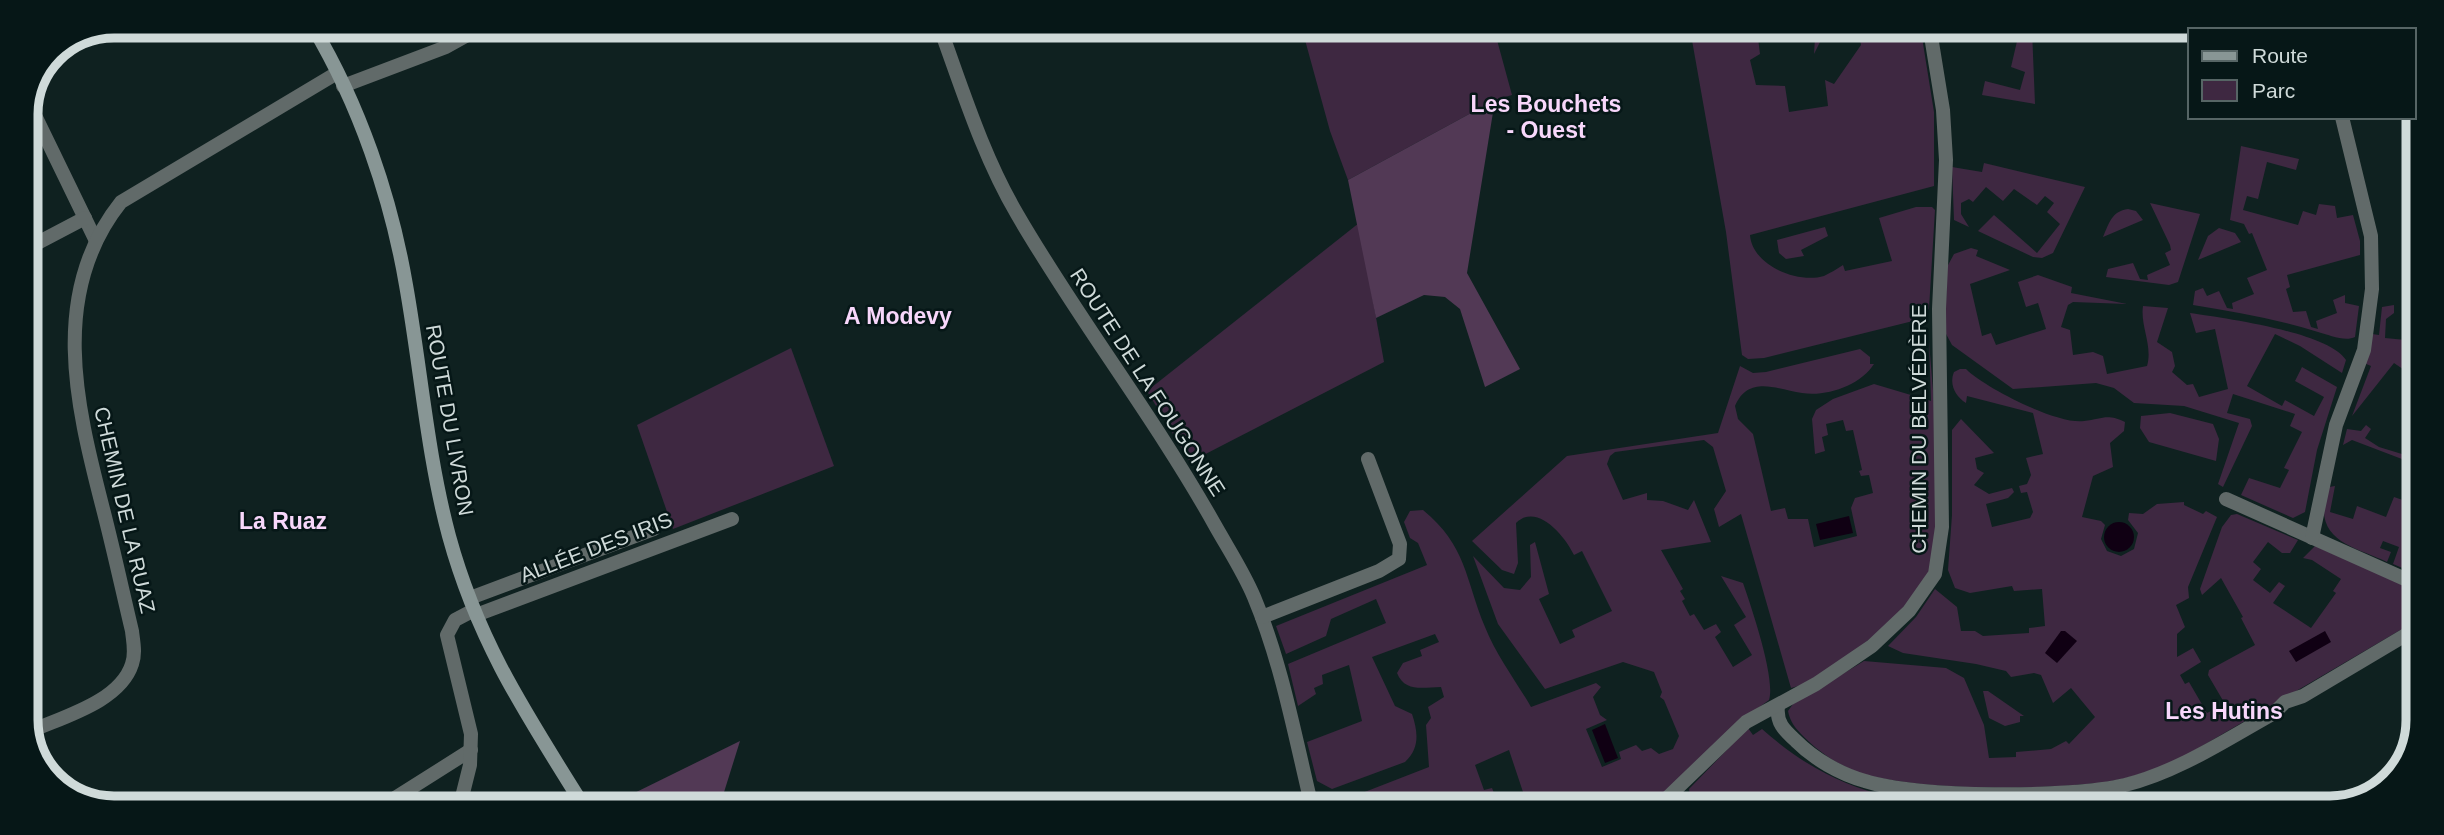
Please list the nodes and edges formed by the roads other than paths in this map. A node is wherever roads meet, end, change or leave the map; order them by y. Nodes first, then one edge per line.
1 (319, 38) edge
2 (462, 38) edge
3 (944, 38) edge
4 (1931, 38) edge
5 (340, 80) junction
6 (2342, 119) edge
7 (38, 122) edge
8 (85, 218) junction
9 (96, 241) junction
10 (38, 243) edge
11 (1368, 459) dead end
12 (2226, 499) dead end
13 (732, 519) dead end
14 (654, 529) dead end
15 (2312, 538) junction
16 (2406, 579) edge
17 (473, 608) junction
18 (1262, 617) junction
19 (2406, 635) edge
20 (1778, 706) junction
21 (39, 727) edge
22 (471, 750) junction
23 (398, 796) edge
24 (462, 796) edge
25 (577, 796) edge
26 (1309, 796) edge
27 (1668, 796) edge

1 - 5 street, ROUTE DU LIVRON
2 - 5 street, CHEMIN DE LA RUAZ
3 - 18 street, ROUTE DE LA FOUGONNE
4 - 20 street, CHEMIN DU BELVÉDÈRE
5 - 9 street, CHEMIN DE LA RUAZ
5 - 17 street, ROUTE DU LIVRON
6 - 15 street
7 - 8 street
8 - 9 street
8 - 10 street
9 - 21 street, CHEMIN DE LA RUAZ
11 - 18 street
12 - 15 street
13 - 17 street, ALLÉE DES IRIS
14 - 17 street, ALLÉE DES IRIS
15 - 16 street
17 - 22 street
17 - 25 street, ROUTE DU LIVRON
18 - 26 street, ROUTE DE LA FOUGONNE
19 - 20 street
20 - 27 street, CHEMIN DU BELVÉDÈRE
22 - 23 street
22 - 24 street

